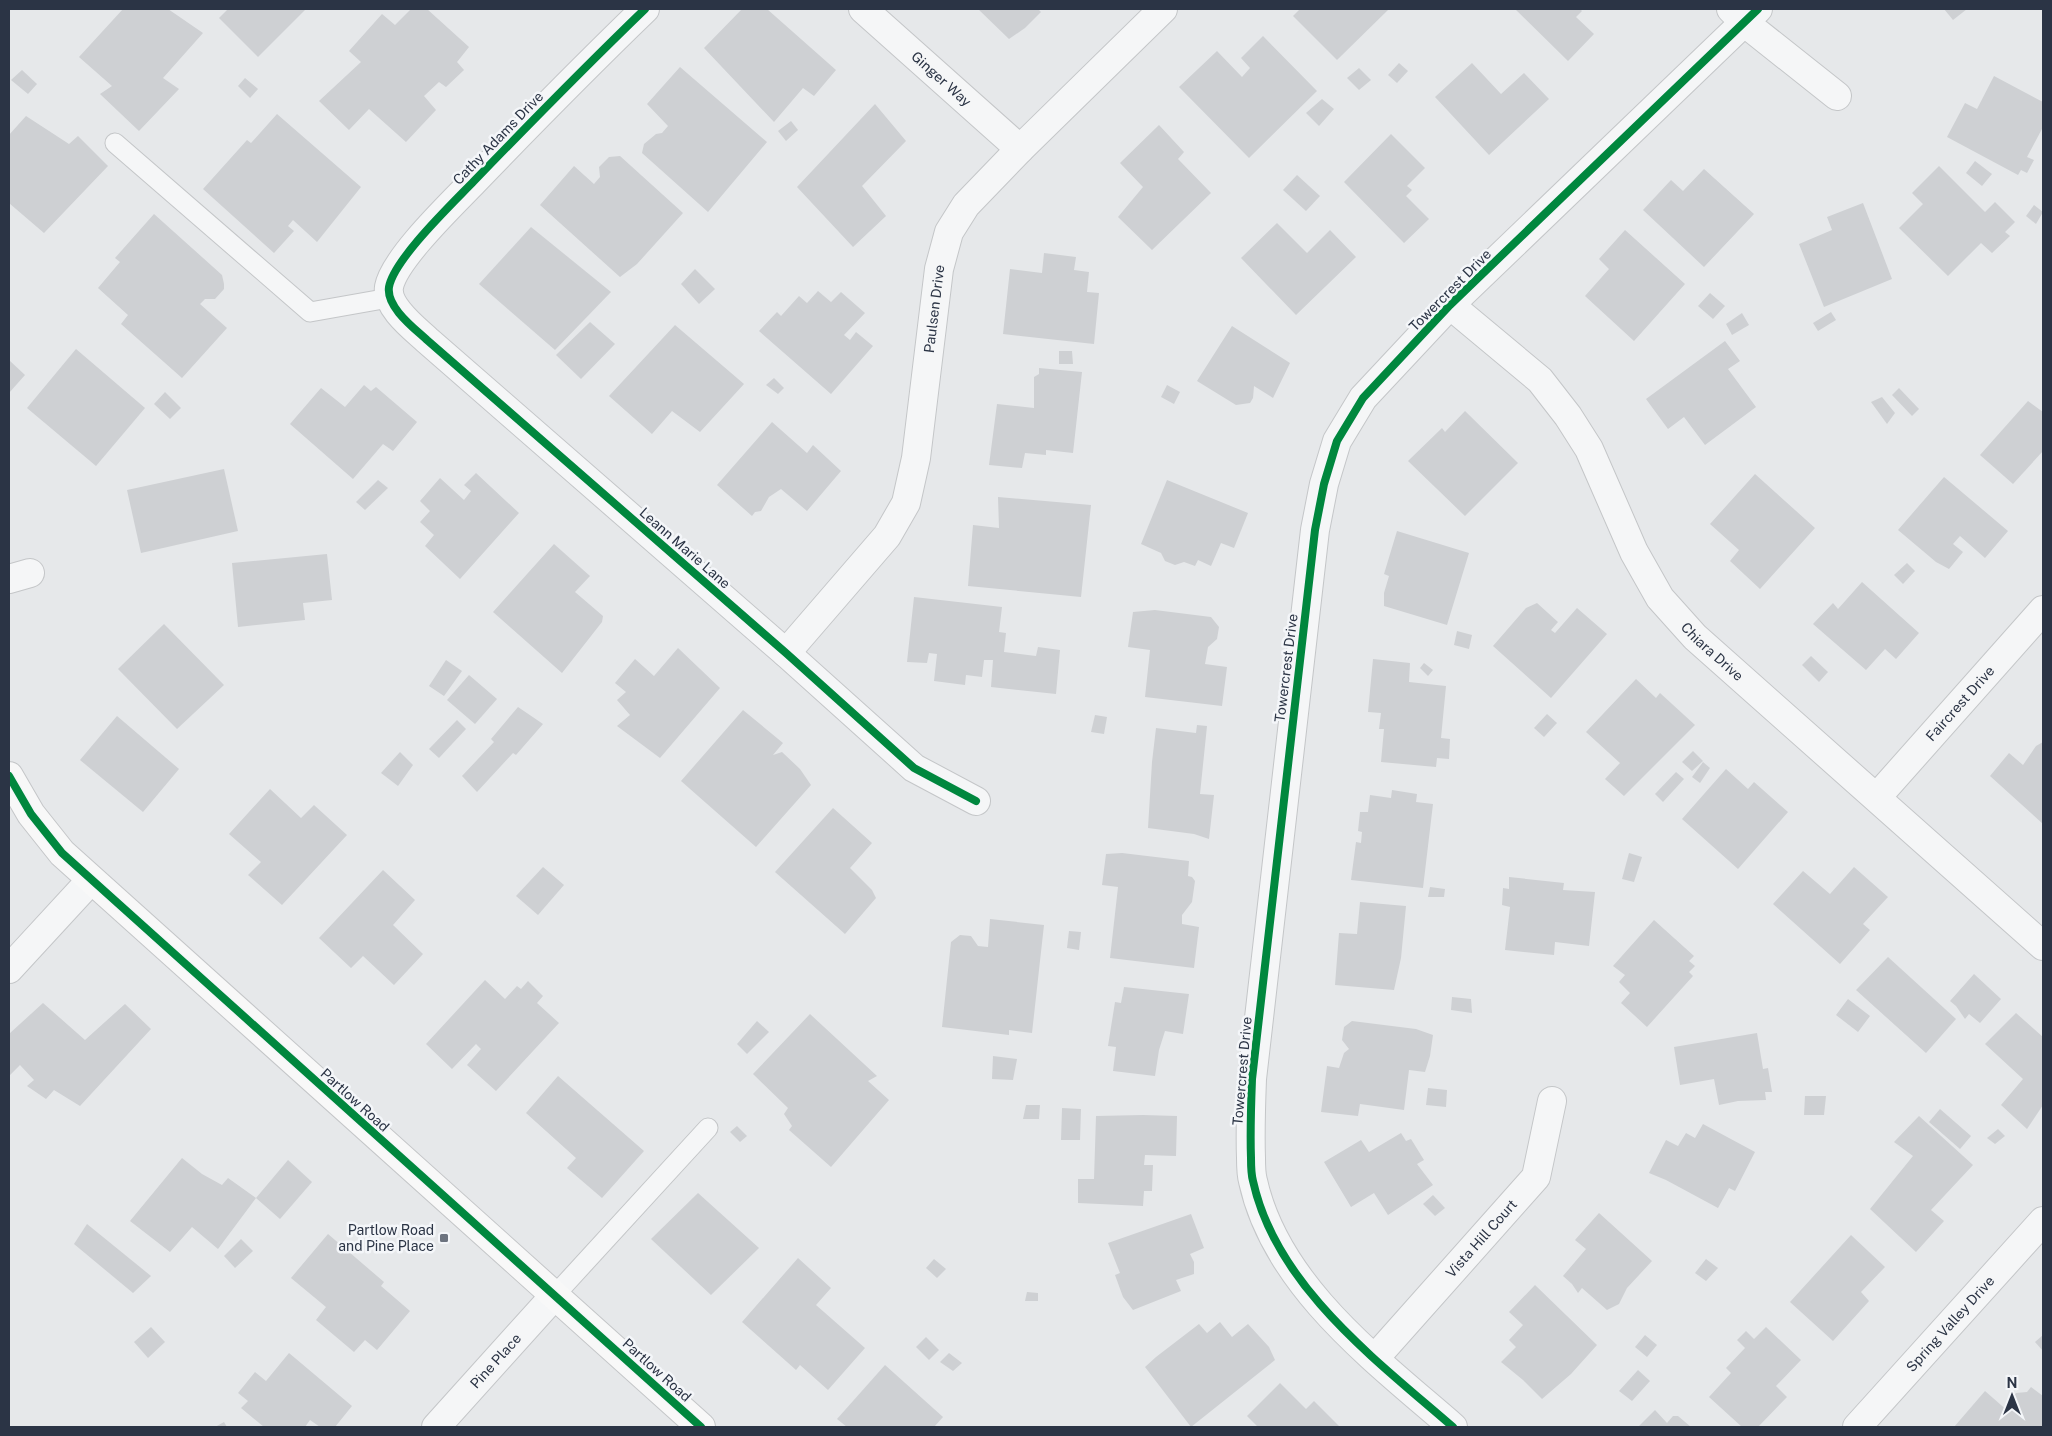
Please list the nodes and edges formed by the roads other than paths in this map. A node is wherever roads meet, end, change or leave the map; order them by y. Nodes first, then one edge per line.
1 (645, 9) edge
2 (863, 9) edge
3 (1163, 9) edge
4 (1745, 13) edge
5 (1837, 96) dead end
6 (115, 143) dead end
7 (1020, 149) junction
8 (389, 298) junction
9 (1450, 305) junction
10 (2043, 610) edge
11 (786, 653) junction
12 (9, 776) edge
13 (1877, 797) junction
14 (976, 801) dead end
15 (91, 880) junction
16 (2043, 946) edge
17 (9, 969) edge
18 (1552, 1101) dead end
19 (708, 1128) dead end
20 (2043, 1221) edge
21 (555, 1295) junction
22 (1375, 1358) junction
23 (436, 1427) edge
24 (701, 1427) edge
25 (1453, 1427) edge
26 (1857, 1427) edge

1 - 8 street, Cathy Adams Drive
2 - 7 street, Ginger Way
3 - 7 street, Paulsen Drive
4 - 5 street, Towercrest Drive
4 - 9 street, Towercrest Drive
6 - 8 lane
7 - 11 street, Paulsen Drive
8 - 11 street, Leann Marie Lane
9 - 13 street, Chiara Drive
9 - 22 street, Towercrest Drive
10 - 13 street, Faircrest Drive
11 - 14 street, Leann Marie Lane
12 - 15 street, Partlow Road
13 - 16 street, Chiara Drive
15 - 17 street
15 - 21 street, Partlow Road
18 - 22 street, Vista Hill Court
19 - 21 lane
20 - 26 street, Spring Valley Drive
21 - 23 street, Pine Place
21 - 24 street, Partlow Road
22 - 25 street, Towercrest Drive

